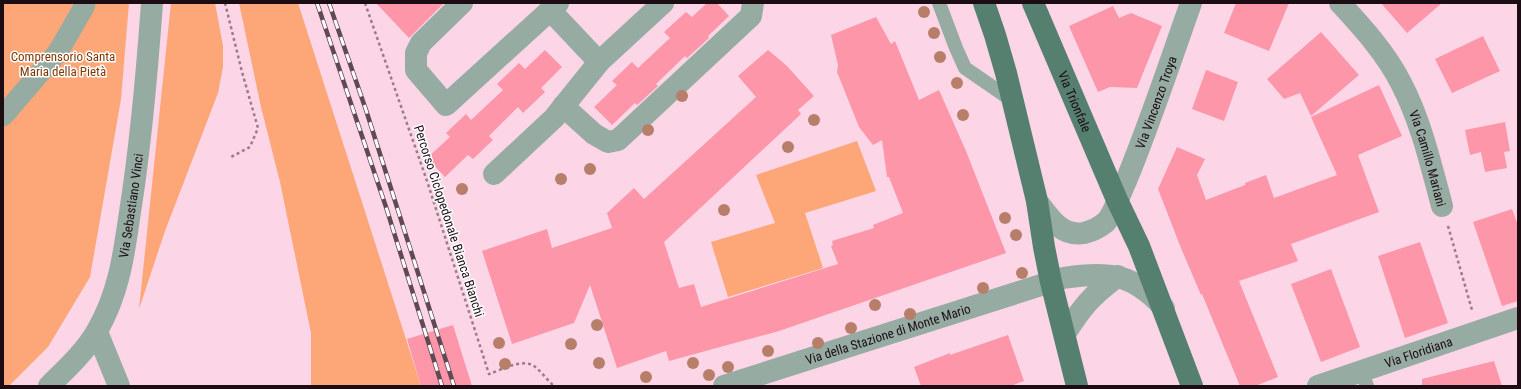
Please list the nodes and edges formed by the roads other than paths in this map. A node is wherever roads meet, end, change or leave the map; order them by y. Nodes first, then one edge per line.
1 (152, 3) edge
2 (462, 3) edge
3 (663, 3) edge
4 (753, 3) edge
5 (939, 3) edge
6 (984, 3) edge
7 (1033, 3) edge
8 (1191, 3) edge
9 (1340, 3) edge
10 (84, 4) edge
11 (554, 6) edge
12 (599, 62) junction
13 (1013, 100) junction
14 (563, 106) junction
15 (3, 116) edge
16 (494, 174) dead end
17 (1117, 200) junction
18 (1037, 201) junction
19 (1442, 206) road end
20 (1118, 276) junction
21 (1051, 282) junction
22 (1164, 308) junction
23 (1518, 318) edge
24 (97, 332) junction
25 (1065, 334) junction
26 (1364, 378) edge
27 (49, 386) edge
28 (119, 386) edge
29 (724, 386) edge
30 (1077, 386) edge
31 (1192, 386) edge
32 (1318, 386) edge

1 - 24 street, Via Sebastiano Vinci
2 - 11 street
3 - 12 street
4 - 14 street
5 - 13 lane
6 - 13 main road
7 - 17 main road, Via Trionfale
8 - 17 street, Via Vincenzo Troya
9 - 19 street, Via Camillo Mariani
10 - 15 street
11 - 12 street
12 - 14 street
13 - 18 main road
14 - 16 street
17 - 18 street
17 - 22 main road, Via Trionfale
18 - 21 main road
20 - 21 street, Via Trionfale
20 - 22 street, Via Trionfale
20 - 25 street
21 - 25 main road
21 - 29 street, Via della Stazione di Monte Mario
22 - 31 main road, Via Trionfale
23 - 26 street, Via Floridiana
24 - 27 street, Via Sebastiano Vinci
24 - 28 street
25 - 30 main road
26 - 32 street, Via Floridiana

